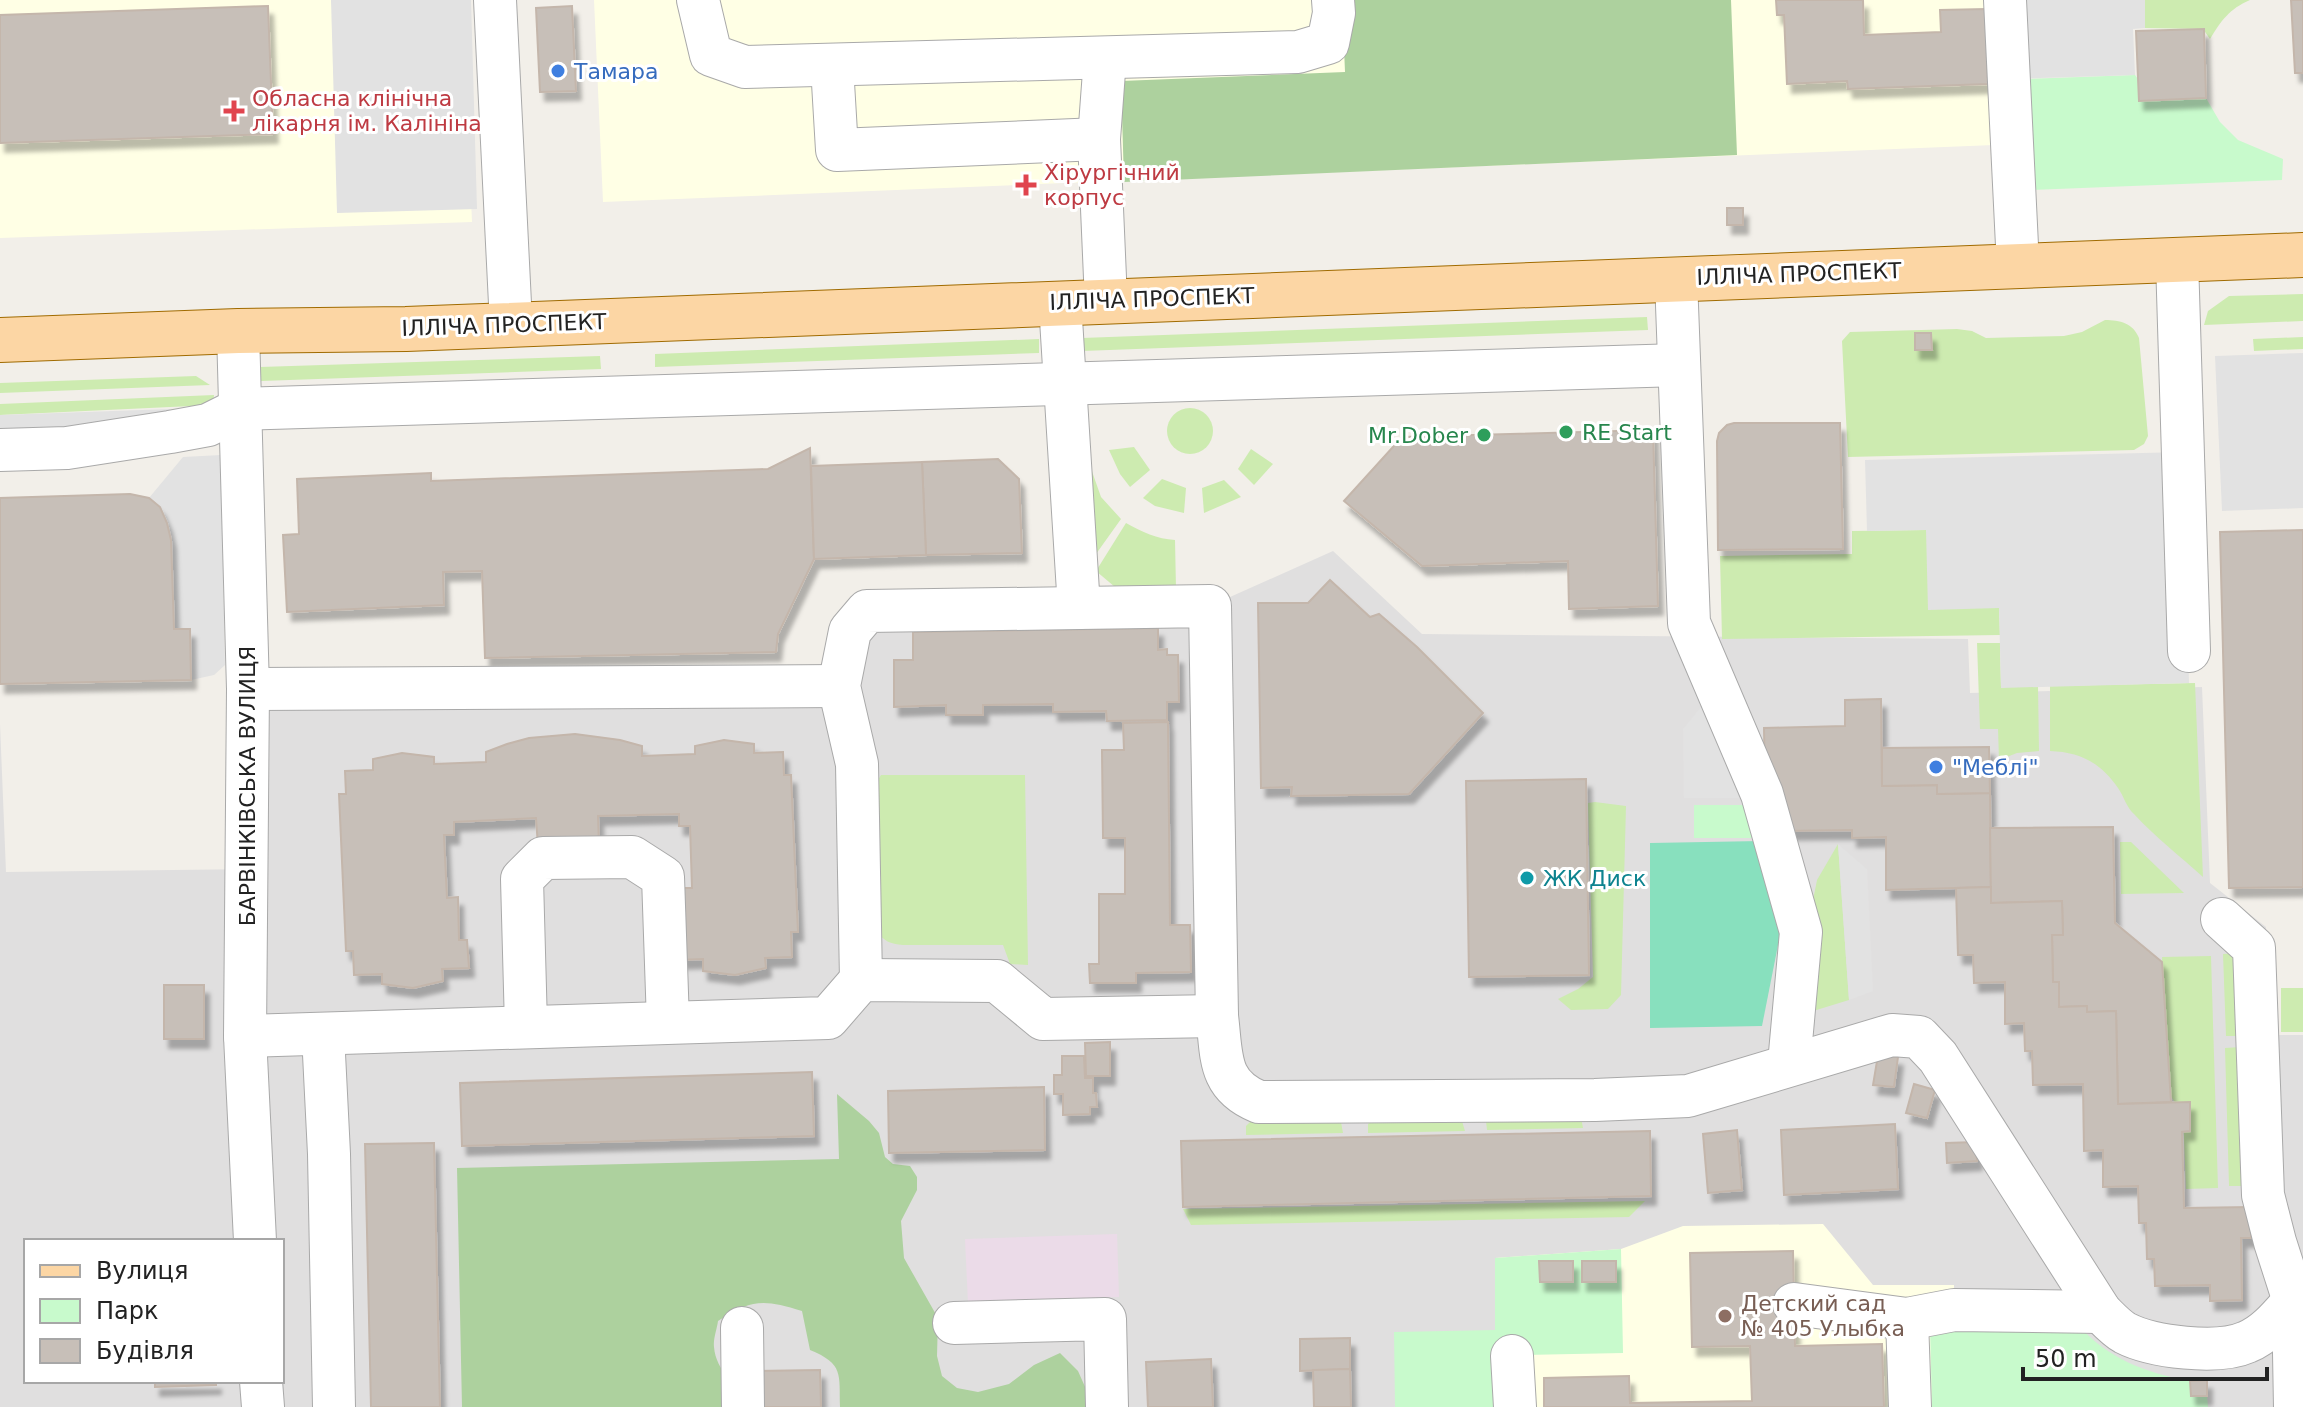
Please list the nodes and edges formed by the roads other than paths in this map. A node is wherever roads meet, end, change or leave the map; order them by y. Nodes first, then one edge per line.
1 (495, 0) edge
2 (698, 0) edge
3 (1333, 0) edge
4 (2005, 0) edge
5 (1105, 58) junction
6 (832, 66) junction
7 (1099, 139) junction
8 (2303, 255) edge
9 (2177, 260) junction
10 (2018, 266) junction
11 (1676, 279) junction
12 (1106, 301) junction
13 (1060, 303) junction
14 (511, 324) junction
15 (238, 331) junction
16 (0, 340) edge
17 (1679, 365) junction
18 (1066, 382) junction
19 (240, 409) junction
20 (0, 450) edge
21 (1079, 608) junction
22 (2189, 651) dead end
23 (839, 686) junction
24 (248, 689) junction
25 (2222, 919) dead end
26 (861, 980) junction
27 (1217, 1016) junction
28 (668, 1022) junction
29 (526, 1026) junction
30 (323, 1034) junction
31 (245, 1036) junction
32 (1789, 1064) junction
33 (255, 1239) edge
34 (2296, 1296) edge
35 (1794, 1304) dead end
36 (2101, 1312) junction
37 (1907, 1319) junction
38 (954, 1323) dead end
39 (742, 1328) dead end
40 (1512, 1356) dead end
41 (261, 1383) edge
42 (263, 1407) edge
43 (334, 1407) edge
44 (743, 1407) edge
45 (1107, 1407) edge
46 (1515, 1407) edge
47 (1910, 1407) edge
48 (2295, 1407) edge

1 - 14 street
2 - 6 street
3 - 5 street
4 - 10 street
5 - 6 street
5 - 7 street
6 - 7 street
7 - 12 street
8 - 9 main road, ІЛЛІЧА ПРОСПЕКТ
9 - 10 main road, ІЛЛІЧА ПРОСПЕКТ
9 - 22 street
10 - 11 main road, ІЛЛІЧА ПРОСПЕКТ
11 - 12 main road, ІЛЛІЧА ПРОСПЕКТ
11 - 17 street
12 - 13 main road, ІЛЛІЧА ПРОСПЕКТ
13 - 14 main road, ІЛЛІЧА ПРОСПЕКТ
13 - 18 street
14 - 15 main road, ІЛЛІЧА ПРОСПЕКТ
15 - 16 main road, ІЛЛІЧА ПРОСПЕКТ
15 - 19 street, БАРВІНКІВСЬКА ВУЛИЦЯ
17 - 18 street
17 - 32 street
18 - 19 street
18 - 21 street
19 - 20 street
19 - 24 street, БАРВІНКІВСЬКА ВУЛИЦЯ
21 - 23 street
21 - 27 street
23 - 24 street
23 - 26 street
24 - 31 street, БАРВІНКІВСЬКА ВУЛИЦЯ
25 - 34 street
26 - 27 street
26 - 28 street
27 - 32 street
28 - 29 street
28 - 29 street
29 - 30 street
30 - 31 street
30 - 43 street
31 - 33 street, БАРВІНКІВСЬКА ВУЛИЦЯ
32 - 36 street
34 - 36 street
34 - 48 street
35 - 37 street
36 - 37 street
37 - 47 street
38 - 45 street
39 - 44 street
40 - 46 street
41 - 42 street

